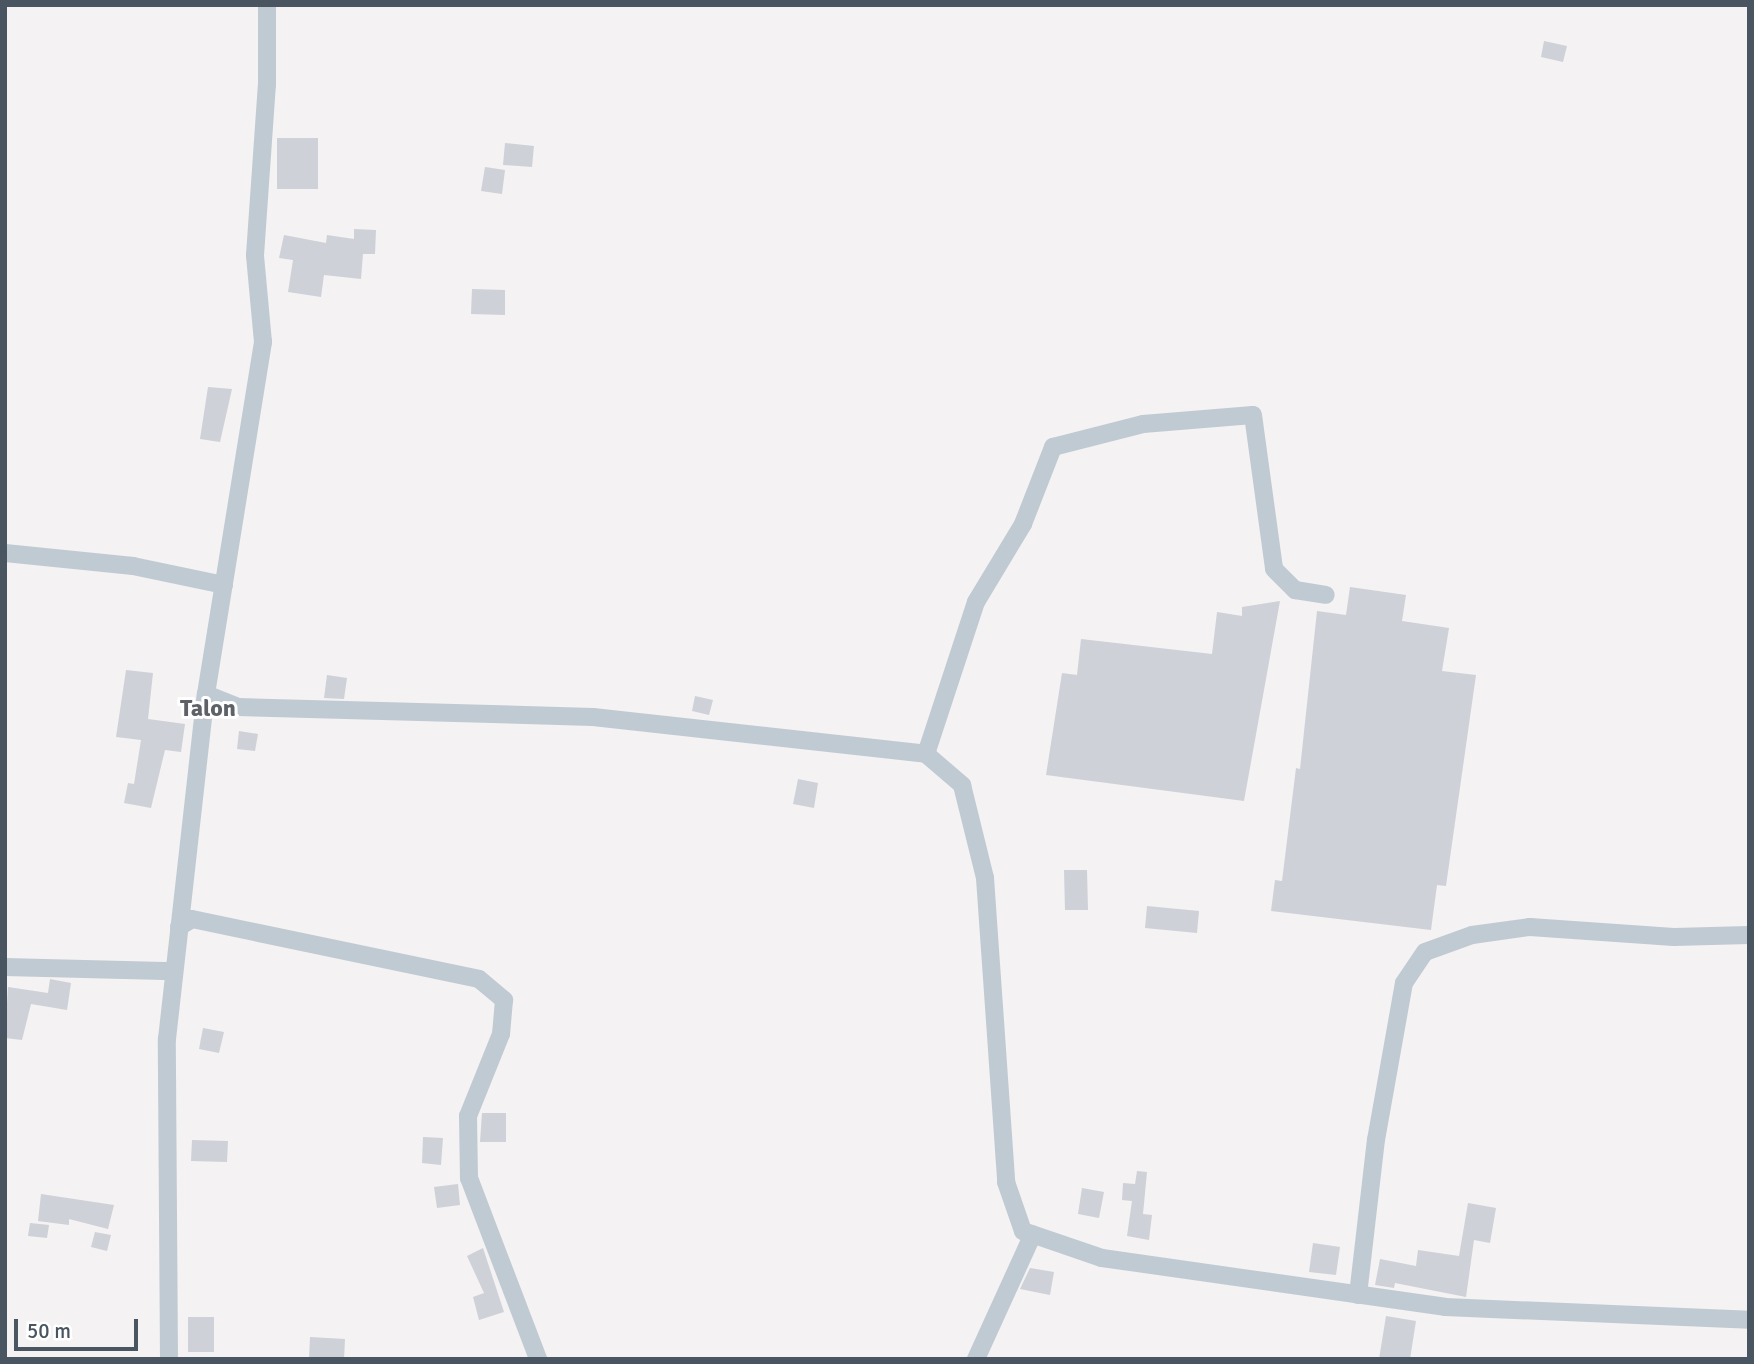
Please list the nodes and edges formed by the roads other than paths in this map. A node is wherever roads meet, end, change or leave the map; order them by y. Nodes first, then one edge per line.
1 (267, 5) edge
2 (5, 553) edge
3 (223, 585) junction
4 (1326, 595) dead end
5 (206, 694) junction
6 (926, 754) junction
7 (179, 927) junction
8 (1749, 935) edge
9 (5, 967) edge
10 (174, 971) junction
11 (1033, 1234) junction
12 (1358, 1295) junction
13 (1749, 1320) edge
14 (169, 1359) edge
15 (538, 1359) edge
16 (976, 1359) edge

1 - 3 street
2 - 3 street
3 - 5 street
4 - 6 street
5 - 6 street
5 - 7 street
6 - 11 street
7 - 10 street
7 - 15 street
8 - 12 street
9 - 10 street
10 - 14 street
11 - 12 street
11 - 16 street
12 - 13 street

